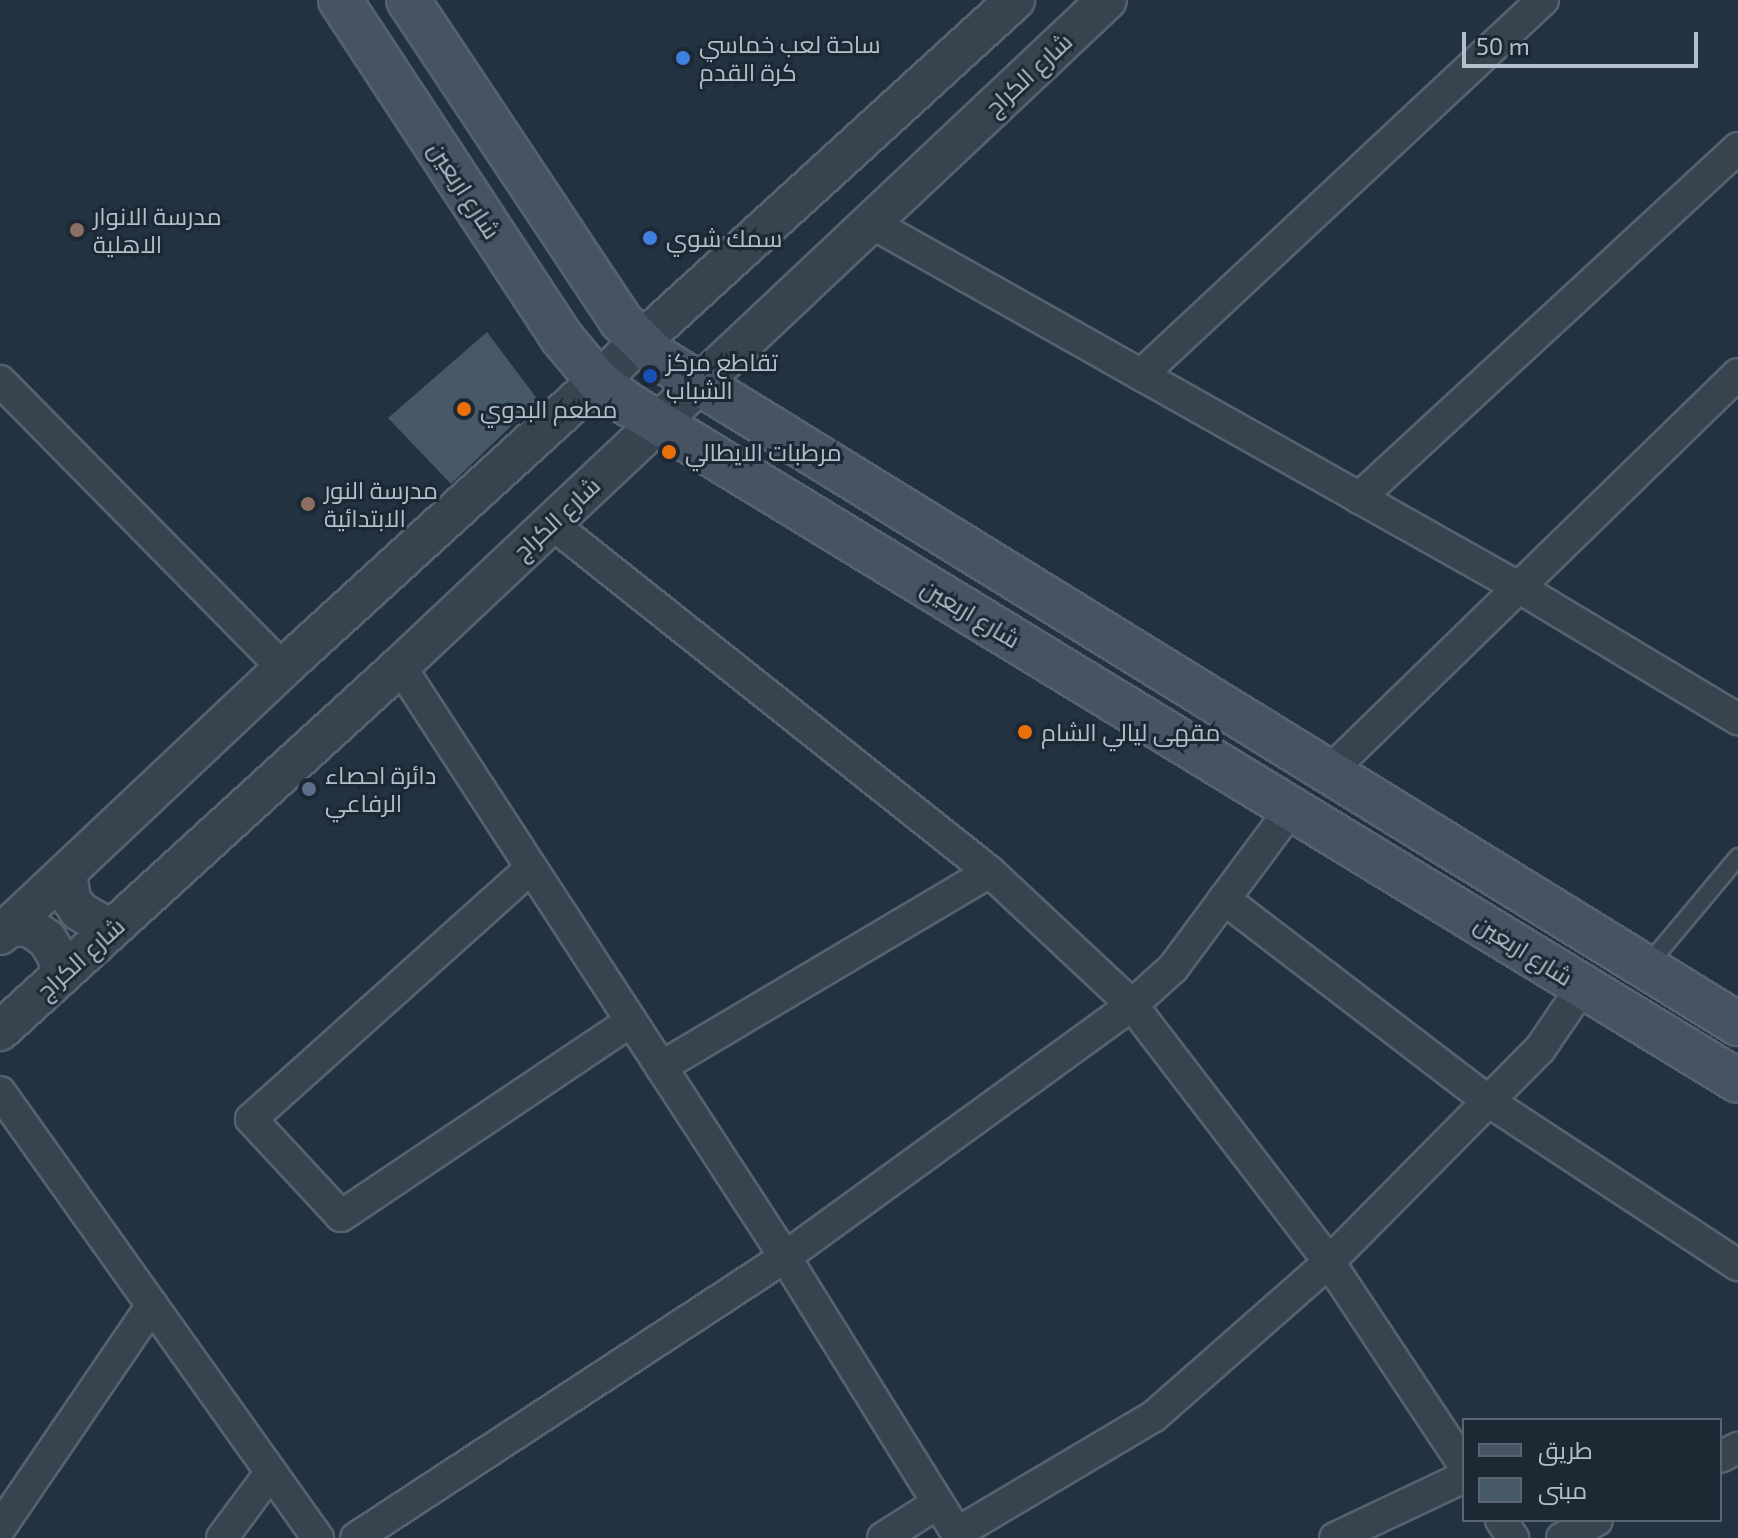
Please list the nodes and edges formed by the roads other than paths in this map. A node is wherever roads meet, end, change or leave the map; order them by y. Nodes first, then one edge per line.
1 (340, 0) edge
2 (408, 0) edge
3 (1015, 0) edge
4 (1107, 0) edge
5 (1543, 0) edge
6 (1738, 148) edge
7 (868, 221) junction
8 (640, 343) junction
9 (1738, 374) edge
10 (1141, 375) junction
11 (0, 381) edge
12 (598, 381) junction
13 (699, 382) junction
14 (658, 423) junction
15 (1359, 498) junction
16 (551, 523) junction
17 (1518, 587) junction
18 (400, 666) junction
19 (283, 668) junction
20 (1738, 719) edge
21 (1330, 771) junction
22 (1292, 808) junction
23 (1738, 857) edge
24 (531, 868) junction
25 (67, 872) junction
26 (990, 872) junction
27 (1500, 877) junction
28 (1224, 899) junction
29 (1473, 918) junction
30 (116, 925) junction
31 (5, 930) edge
32 (1646, 967) junction
33 (60, 977) junction
34 (1583, 986) junction
35 (1132, 1005) junction
36 (631, 1021) junction
37 (1738, 1024) edge
38 (0, 1031) edge
39 (661, 1067) junction
40 (1738, 1081) edge
41 (0, 1092) edge
42 (1488, 1101) junction
43 (785, 1257) junction
44 (1329, 1262) junction
45 (1738, 1265) edge
46 (152, 1305) junction
47 (1462, 1462) edge
48 (271, 1472) junction
49 (1462, 1478) edge
50 (938, 1503) junction
51 (1593, 1522) edge
52 (0, 1528) edge
53 (958, 1536) edge
54 (222, 1538) edge
55 (318, 1538) edge
56 (356, 1538) edge
57 (883, 1538) edge
58 (1335, 1538) edge
59 (1562, 1538) edge

1 - 12 main road, شارع اربعين
2 - 8 main road, شارع اربعين
3 - 8 street
4 - 7 street, شارع الكراج
5 - 10 street
6 - 15 street
7 - 10 street
7 - 13 street, شارع الكراج
8 - 12 street
8 - 13 main road, شارع اربعين
9 - 17 street
10 - 15 street
11 - 19 street
12 - 14 main road, شارع اربعين
12 - 19 street
13 - 14 street, شارع الكراج
13 - 21 main road, شارع اربعين
14 - 16 street, شارع الكراج
14 - 22 main road, شارع اربعين
15 - 17 street
16 - 18 street, شارع الكراج
16 - 26 street
17 - 20 street
17 - 21 street
18 - 24 street
18 - 30 street, شارع الكراج
19 - 25 street
21 - 27 main road, شارع اربعين
22 - 28 street
22 - 29 main road, شارع اربعين
23 - 32 lane
24 - 36 street
24 - 36 street
25 - 30 street
25 - 31 street
26 - 35 street
26 - 39 street
27 - 29 main road
27 - 32 main road, شارع اربعين
28 - 35 street
28 - 42 street
29 - 34 main road, شارع اربعين
30 - 33 street, شارع الكراج
31 - 33 street
32 - 37 main road, شارع اربعين
33 - 38 street, شارع الكراج
34 - 40 main road, شارع اربعين
34 - 42 street
35 - 43 street
35 - 44 street
36 - 39 street
39 - 43 street
41 - 46 street
42 - 44 street
42 - 45 street
43 - 50 street
43 - 56 street
44 - 47 street
44 - 53 street
46 - 48 street
46 - 52 street
48 - 54 street
48 - 55 street
49 - 58 street
50 - 53 street
50 - 57 street
51 - 59 street

